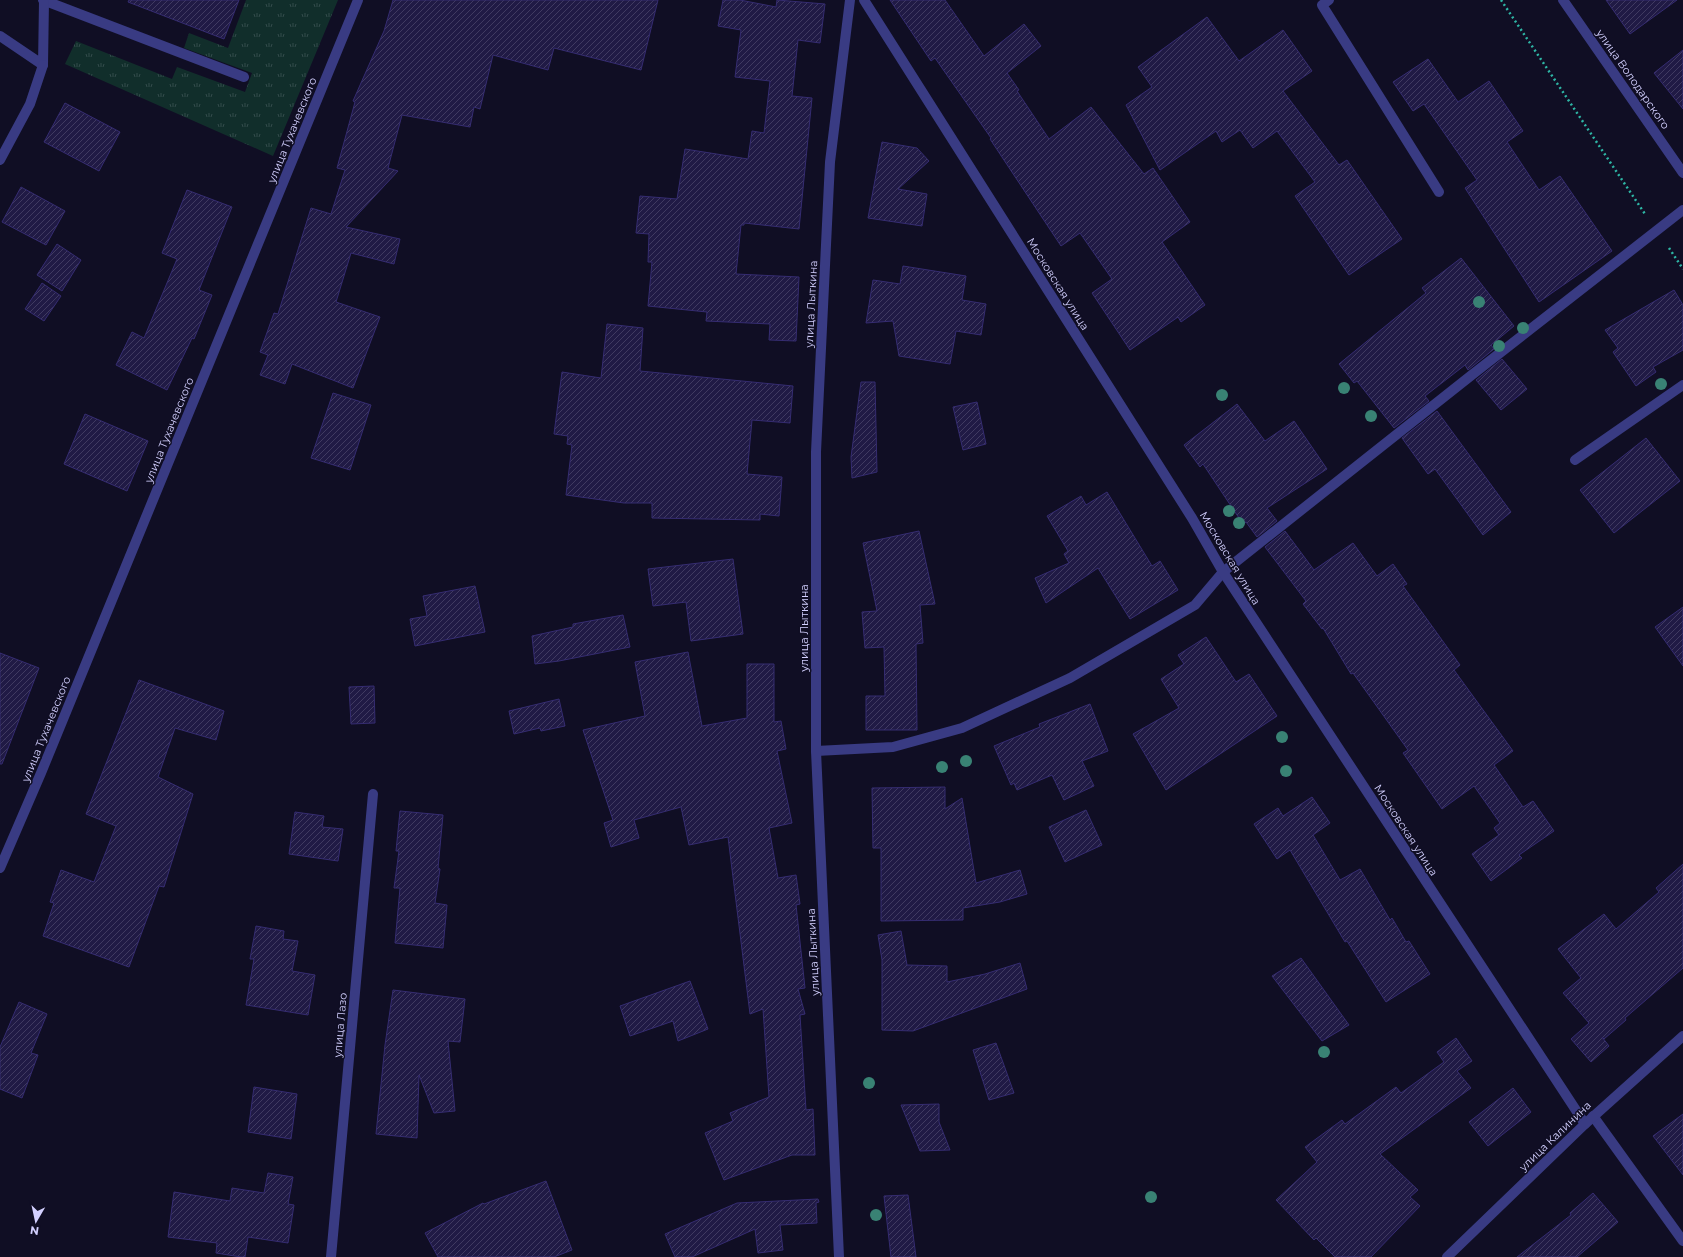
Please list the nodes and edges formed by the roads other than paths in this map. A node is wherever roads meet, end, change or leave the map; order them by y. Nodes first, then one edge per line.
1 (44, 0) edge
2 (358, 0) edge
3 (850, 0) edge
4 (864, 0) edge
5 (1329, 0) edge
6 (1563, 0) edge
7 (0, 36) edge
8 (43, 65) junction
9 (244, 76) dead end
10 (0, 160) edge
11 (1683, 173) edge
12 (1439, 192) dead end
13 (1683, 210) edge
14 (1683, 385) edge
15 (1575, 460) dead end
16 (1223, 572) junction
17 (816, 750) junction
18 (373, 794) dead end
19 (0, 868) edge
20 (1683, 1036) edge
21 (1593, 1116) junction
22 (1585, 1124) junction
23 (1683, 1241) edge
24 (331, 1257) edge
25 (839, 1257) edge
26 (1447, 1257) edge

1 - 8 street
1 - 9 street
2 - 19 street, улица Тухачевского
3 - 17 street, улица Лыткина
4 - 16 street, Московская улица
5 - 12 street
6 - 11 street, улица Володарского
7 - 8 street
8 - 10 street
13 - 16 street
14 - 15 street
16 - 17 street
16 - 22 street, Московская улица
17 - 25 street, улица Лыткина
18 - 24 street, улица Лазо
20 - 21 street, улица Калинина
21 - 22 street, улица Калинина
21 - 23 street
22 - 26 street, улица Калинина

